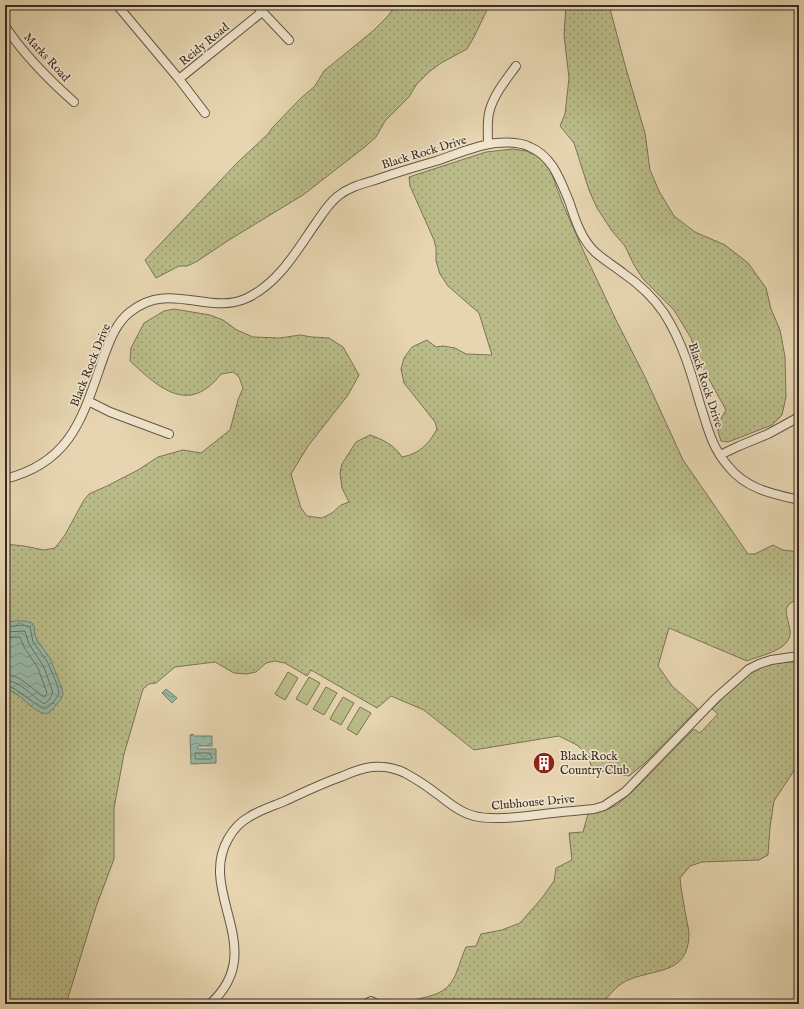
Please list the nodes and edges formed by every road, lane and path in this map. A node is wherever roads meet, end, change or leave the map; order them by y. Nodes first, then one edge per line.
1 (117, 5) edge
2 (256, 5) edge
3 (262, 12) junction
4 (5, 26) edge
5 (289, 40) dead end
6 (516, 66) dead end
7 (179, 79) junction
8 (74, 102) dead end
9 (205, 113) dead end
10 (488, 144) junction
11 (88, 402) junction
12 (799, 417) edge
13 (169, 434) dead end
14 (720, 455) junction
15 (5, 479) edge
16 (799, 500) edge
17 (799, 656) edge
18 (210, 1004) edge
19 (365, 1004) edge
20 (377, 1004) edge

1 - 7 street
2 - 3 street
3 - 5 street
3 - 7 street, Reidy Road
4 - 8 street, Marks Road
6 - 10 street
7 - 9 street
10 - 11 street, Black Rock Drive
10 - 14 street, Black Rock Drive
11 - 13 street
11 - 15 street, Black Rock Drive
12 - 14 street
14 - 16 street, Black Rock Drive
17 - 18 street, Clubhouse Drive
19 - 20 street

